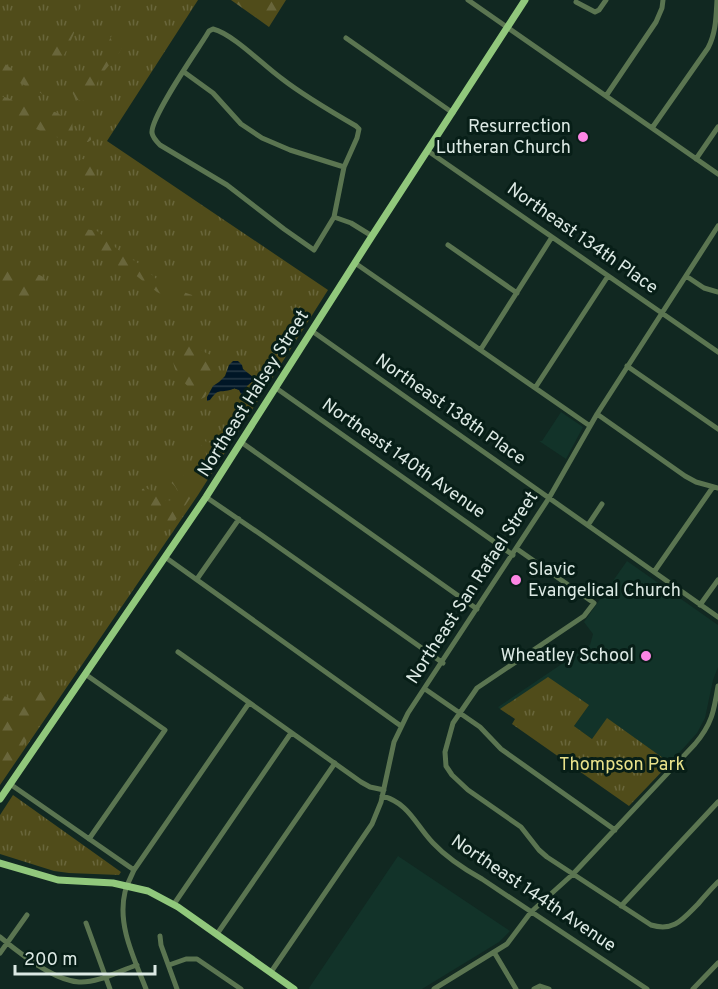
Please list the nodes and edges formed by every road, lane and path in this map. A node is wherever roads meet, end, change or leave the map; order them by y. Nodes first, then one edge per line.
1 (468, 0) edge
2 (525, 0) edge
3 (606, 0) edge
4 (663, 0) edge
5 (717, 0) edge
6 (576, 2) dead end
7 (507, 27) junction
8 (346, 38) dead end
9 (715, 40) edge
10 (184, 72) junction
11 (606, 96) junction
12 (453, 113) junction
13 (718, 127) edge
14 (652, 128) junction
15 (428, 151) junction
16 (696, 159) junction
17 (344, 166) junction
18 (718, 174) edge
19 (334, 217) junction
20 (718, 226) edge
21 (372, 236) junction
22 (552, 237) junction
23 (448, 244) dead end
24 (355, 263) junction
25 (608, 276) junction
26 (686, 276) junction
27 (718, 292) edge
28 (517, 293) junction
29 (662, 313) junction
30 (312, 331) junction
31 (481, 349) junction
32 (718, 352) edge
33 (627, 366) junction
34 (276, 388) junction
35 (535, 388) junction
36 (597, 414) junction
37 (590, 426) junction
38 (718, 429) edge
39 (241, 442) junction
40 (716, 488) edge
41 (206, 497) junction
42 (549, 498) junction
43 (603, 504) dead end
44 (239, 519) junction
45 (588, 525) junction
46 (516, 549) junction
47 (513, 555) junction
48 (165, 557) junction
49 (654, 572) junction
50 (197, 579) junction
51 (718, 580) edge
52 (700, 605) junction
53 (477, 609) junction
54 (718, 617) edge
55 (178, 652) dead end
56 (442, 663) junction
57 (85, 674) junction
58 (718, 687) edge
59 (425, 689) junction
60 (249, 703) junction
61 (459, 712) junction
62 (401, 726) junction
63 (291, 733) junction
64 (335, 763) junction
65 (10, 784) junction
66 (383, 793) junction
67 (0, 799) edge
68 (718, 802) edge
69 (615, 830) junction
70 (89, 839) junction
71 (0, 863) edge
72 (134, 870) junction
73 (573, 874) junction
74 (718, 882) edge
75 (127, 885) junction
76 (174, 904) junction
77 (621, 906) junction
78 (531, 912) junction
79 (27, 915) dead end
80 (86, 923) dead end
81 (217, 934) junction
82 (0, 936) edge
83 (160, 936) dead end
84 (8, 943) junction
85 (494, 952) junction
86 (0, 954) edge
87 (718, 963) edge
88 (137, 965) junction
89 (169, 965) junction
90 (271, 972) junction
91 (105, 976) junction
92 (110, 989) edge
93 (146, 989) edge
94 (177, 989) edge
95 (241, 989) edge
96 (294, 989) edge
97 (434, 989) edge
98 (516, 989) edge
99 (534, 989) edge
100 (549, 989) edge
101 (647, 989) edge
102 (693, 989) edge

1 - 7 street
2 - 7 main road, Northeast Halsey Street
3 - 6 street
4 - 11 street
5 - 9 street
7 - 11 street
7 - 12 main road, Northeast Halsey Street
8 - 12 street
9 - 14 street
10 - 17 street
10 - 17 street
10 - 19 street
11 - 14 street
12 - 15 main road, Northeast Halsey Street
13 - 16 street
14 - 16 street
15 - 21 main road, Northeast Halsey Street
15 - 22 street, Northeast 134th Place
16 - 18 street
17 - 19 street
19 - 21 street
20 - 26 street, Northeast San Rafael Street
21 - 24 main road, Northeast Halsey Street
22 - 25 street, Northeast 134th Place
22 - 28 street
23 - 28 street
24 - 30 main road, Northeast Halsey Street
24 - 31 street
25 - 29 street, Northeast 134th Place
25 - 35 street
26 - 27 street
26 - 29 street, Northeast San Rafael Street
28 - 31 street
29 - 32 street, Northeast 134th Place
29 - 33 street, Northeast San Rafael Street
30 - 34 main road, Northeast Halsey Street
30 - 42 street, Northeast 138th Place
31 - 35 street
33 - 36 street, Northeast San Rafael Street
33 - 38 street
34 - 39 main road, Northeast Halsey Street
34 - 47 street, Northeast 140th Avenue
35 - 37 street
36 - 37 street, Northeast San Rafael Street
36 - 40 street
37 - 42 street, Northeast San Rafael Street
39 - 41 main road, Northeast Halsey Street
39 - 53 street
40 - 49 street
41 - 44 street
41 - 48 main road, Northeast Halsey Street
42 - 45 street, Northeast 138th Place
42 - 46 street, Northeast San Rafael Street
43 - 45 street
44 - 50 street
44 - 56 street
45 - 49 street, Northeast 138th Place
46 - 47 street, Northeast San Rafael Street
46 - 61 street
47 - 53 street, Northeast San Rafael Street
48 - 50 street
48 - 57 main road, Northeast Halsey Street
49 - 52 street, Northeast 138th Place
50 - 62 street
51 - 52 street
52 - 54 street, Northeast 138th Place
53 - 56 street, Northeast San Rafael Street
55 - 60 street, Northeast 144th Avenue
56 - 59 street, Northeast San Rafael Street
57 - 65 main road, Northeast Halsey Street
57 - 70 street
58 - 69 street
59 - 61 street
59 - 62 street, Northeast San Rafael Street
60 - 63 street, Northeast 144th Avenue
60 - 72 street
61 - 69 street
61 - 73 street
62 - 66 street, Northeast San Rafael Street
63 - 64 street, Northeast 144th Avenue
63 - 76 street
64 - 66 street, Northeast 144th Avenue
64 - 81 street
65 - 67 main road, Northeast Halsey Street
65 - 70 street
66 - 78 street, Northeast 144th Avenue
66 - 90 street, Northeast San Rafael Street
68 - 77 street
69 - 73 street
70 - 72 street
71 - 75 main road
72 - 75 street
73 - 77 street
73 - 78 street
74 - 77 street
75 - 76 main road
75 - 88 street
76 - 81 main road
78 - 85 street
78 - 101 street, Northeast 144th Avenue
79 - 84 street
80 - 91 street
81 - 90 main road
82 - 84 street
83 - 89 street
84 - 86 street
84 - 91 street
85 - 97 street
85 - 98 street
87 - 102 street
88 - 91 street
88 - 93 street
89 - 94 street
89 - 95 street
90 - 96 main road
91 - 92 street
99 - 100 street

